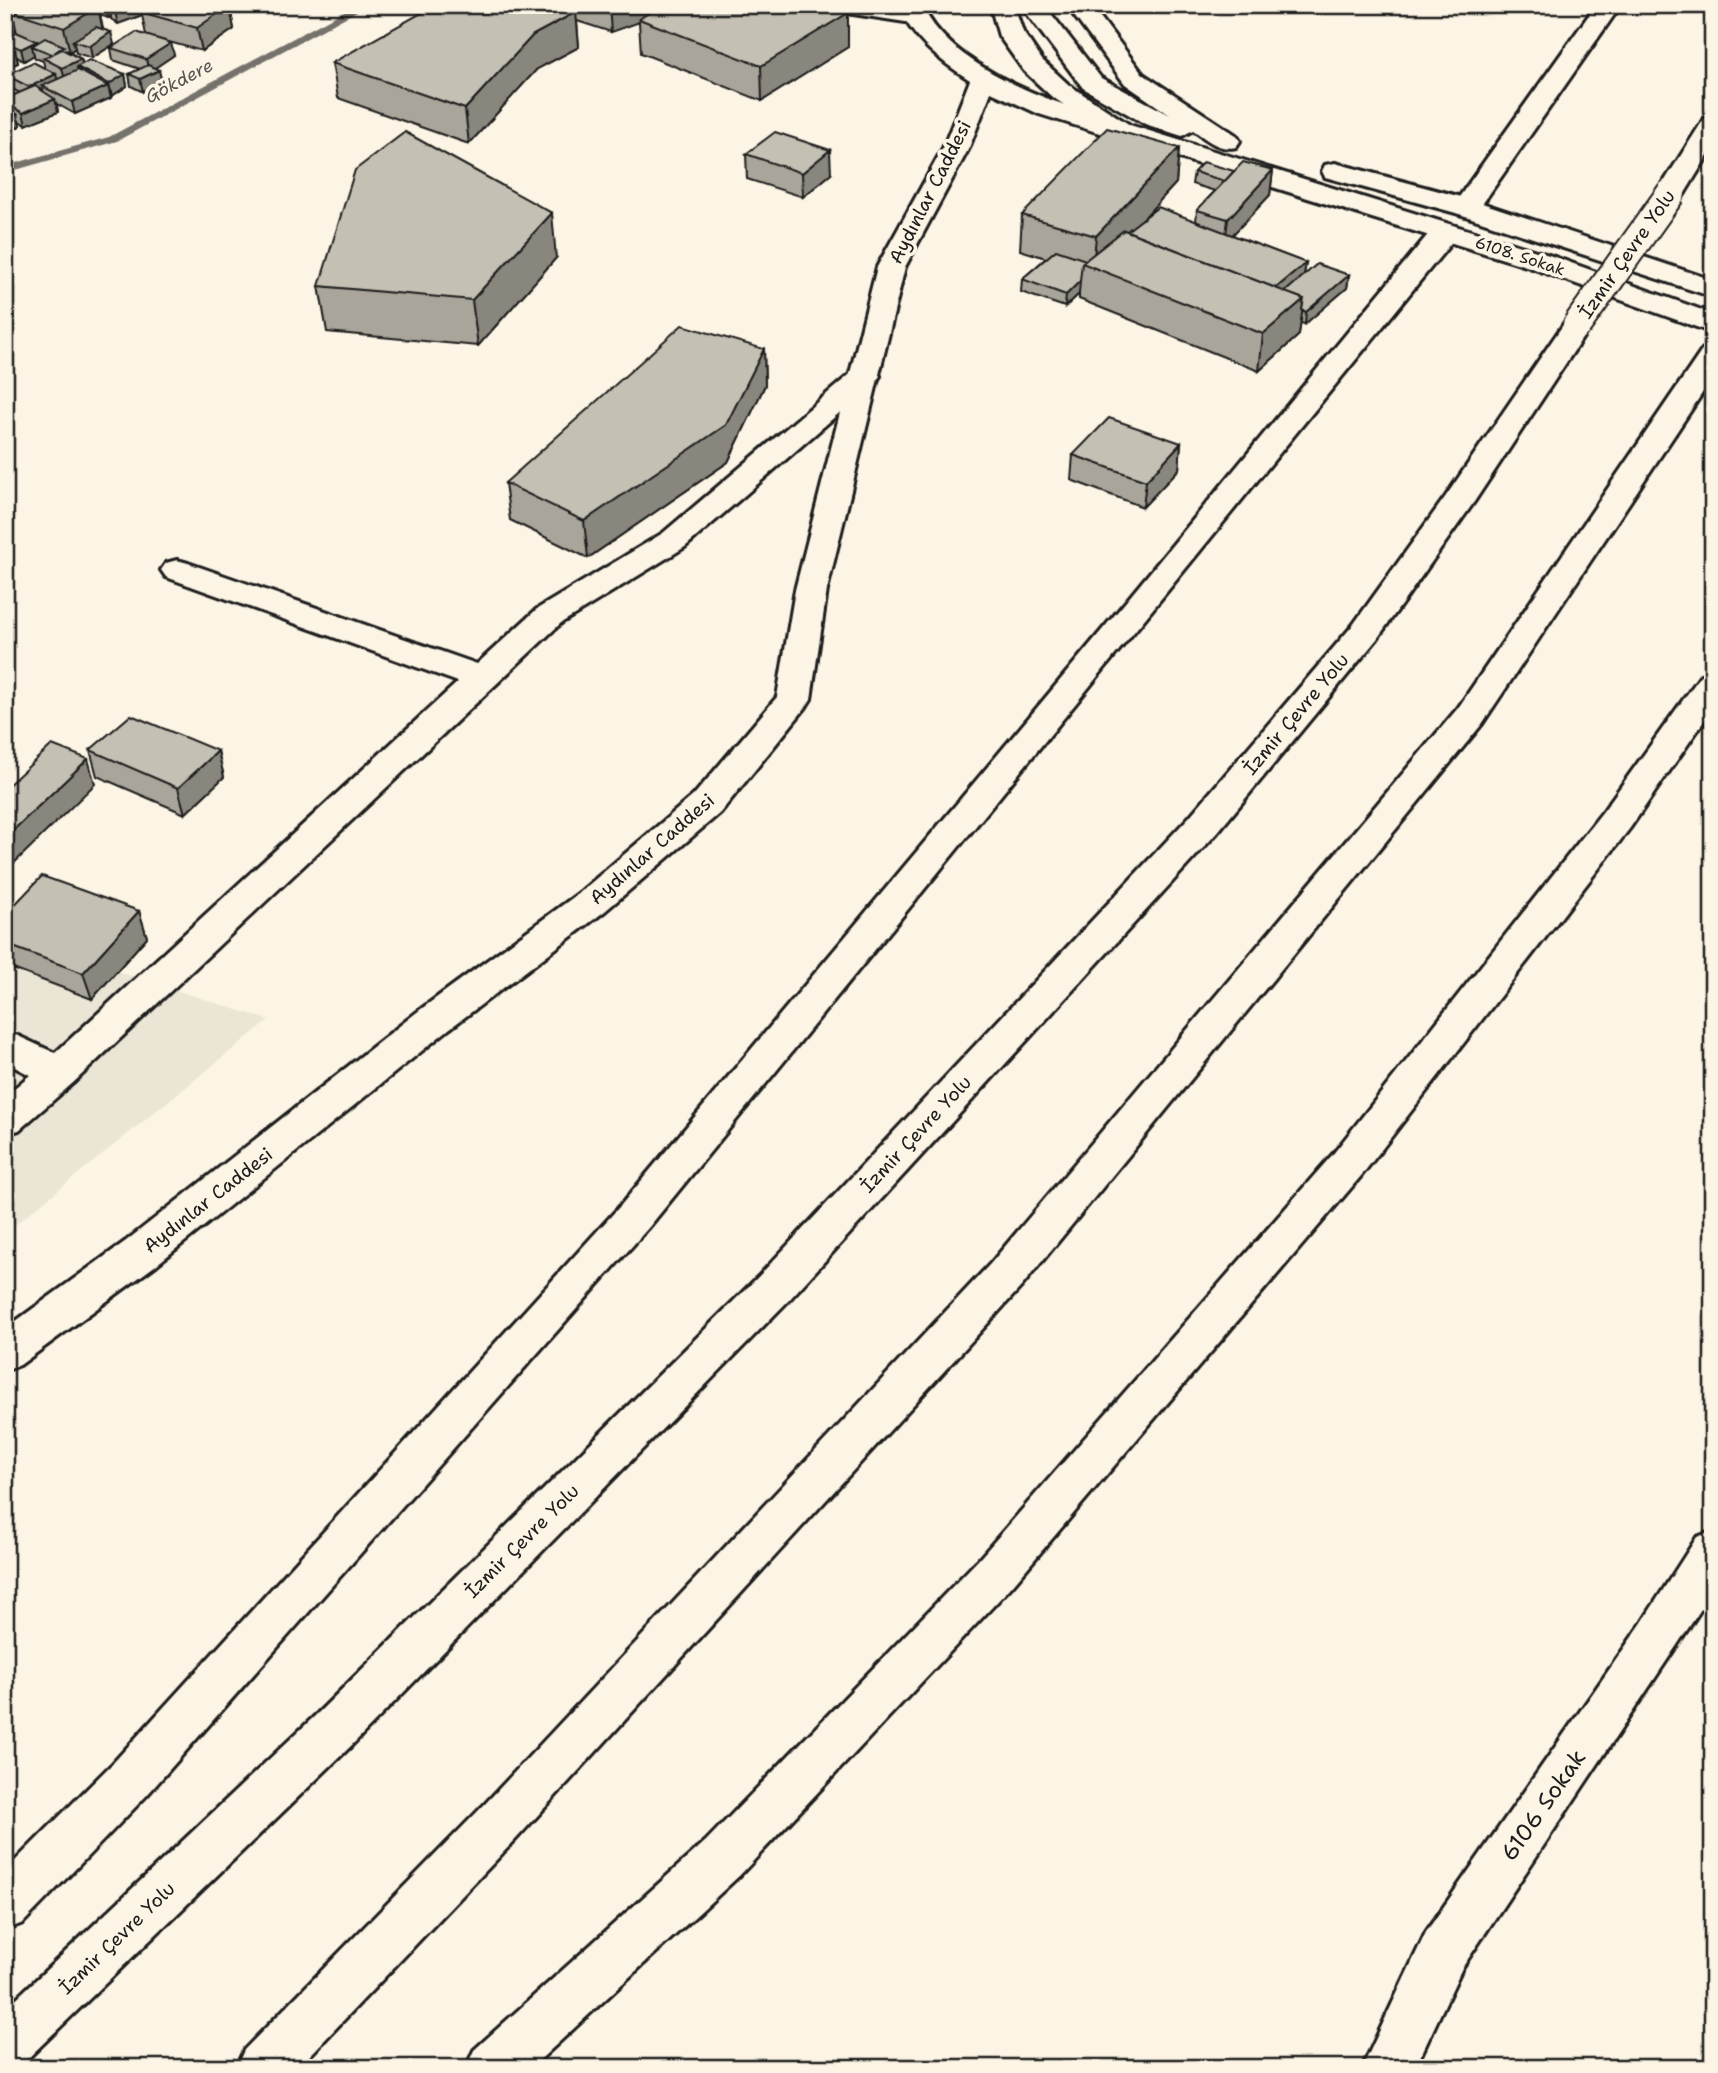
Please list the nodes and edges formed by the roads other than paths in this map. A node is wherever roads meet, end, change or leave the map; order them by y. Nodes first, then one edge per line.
1 (30, 5) edge
2 (840, 5) edge
3 (1002, 5) edge
4 (1038, 5) edge
5 (1078, 5) edge
6 (1609, 5) edge
7 (911, 11) edge
8 (5, 24) edge
9 (984, 76) junction
10 (1713, 125) edge
11 (1121, 131) junction
12 (1227, 141) junction
13 (1455, 219) junction
14 (1713, 289) edge
15 (1713, 324) edge
16 (1704, 369) edge
17 (865, 376) junction
18 (177, 570) dead end
19 (482, 678) junction
20 (1713, 683) edge
21 (5, 1044) edge
22 (59, 1073) junction
23 (5, 1119) edge
24 (5, 1353) edge
25 (1713, 1551) edge
26 (5, 1906) edge
27 (5, 2045) edge
28 (262, 2068) edge
29 (492, 2068) edge
30 (1388, 2068) edge

1 - 8 main road
2 - 7 main road
3 - 11 main road
4 - 12 main road
5 - 12 main road
6 - 13 main road
7 - 9 main road
9 - 11 main road
9 - 17 main road, Aydınlar Caddesi
10 - 27 main road, İzmir Çevre Yolu, bridge
11 - 13 main road
12 - 13 main road
13 - 14 main road, 6108. Sokak
13 - 15 main road, 6108. Sokak
13 - 26 main road
16 - 28 main road
17 - 19 main road
17 - 24 main road, Aydınlar Caddesi
18 - 19 main road
19 - 22 main road
20 - 29 main road
21 - 22 main road
22 - 23 main road
25 - 30 main road, 6106 Sokak

